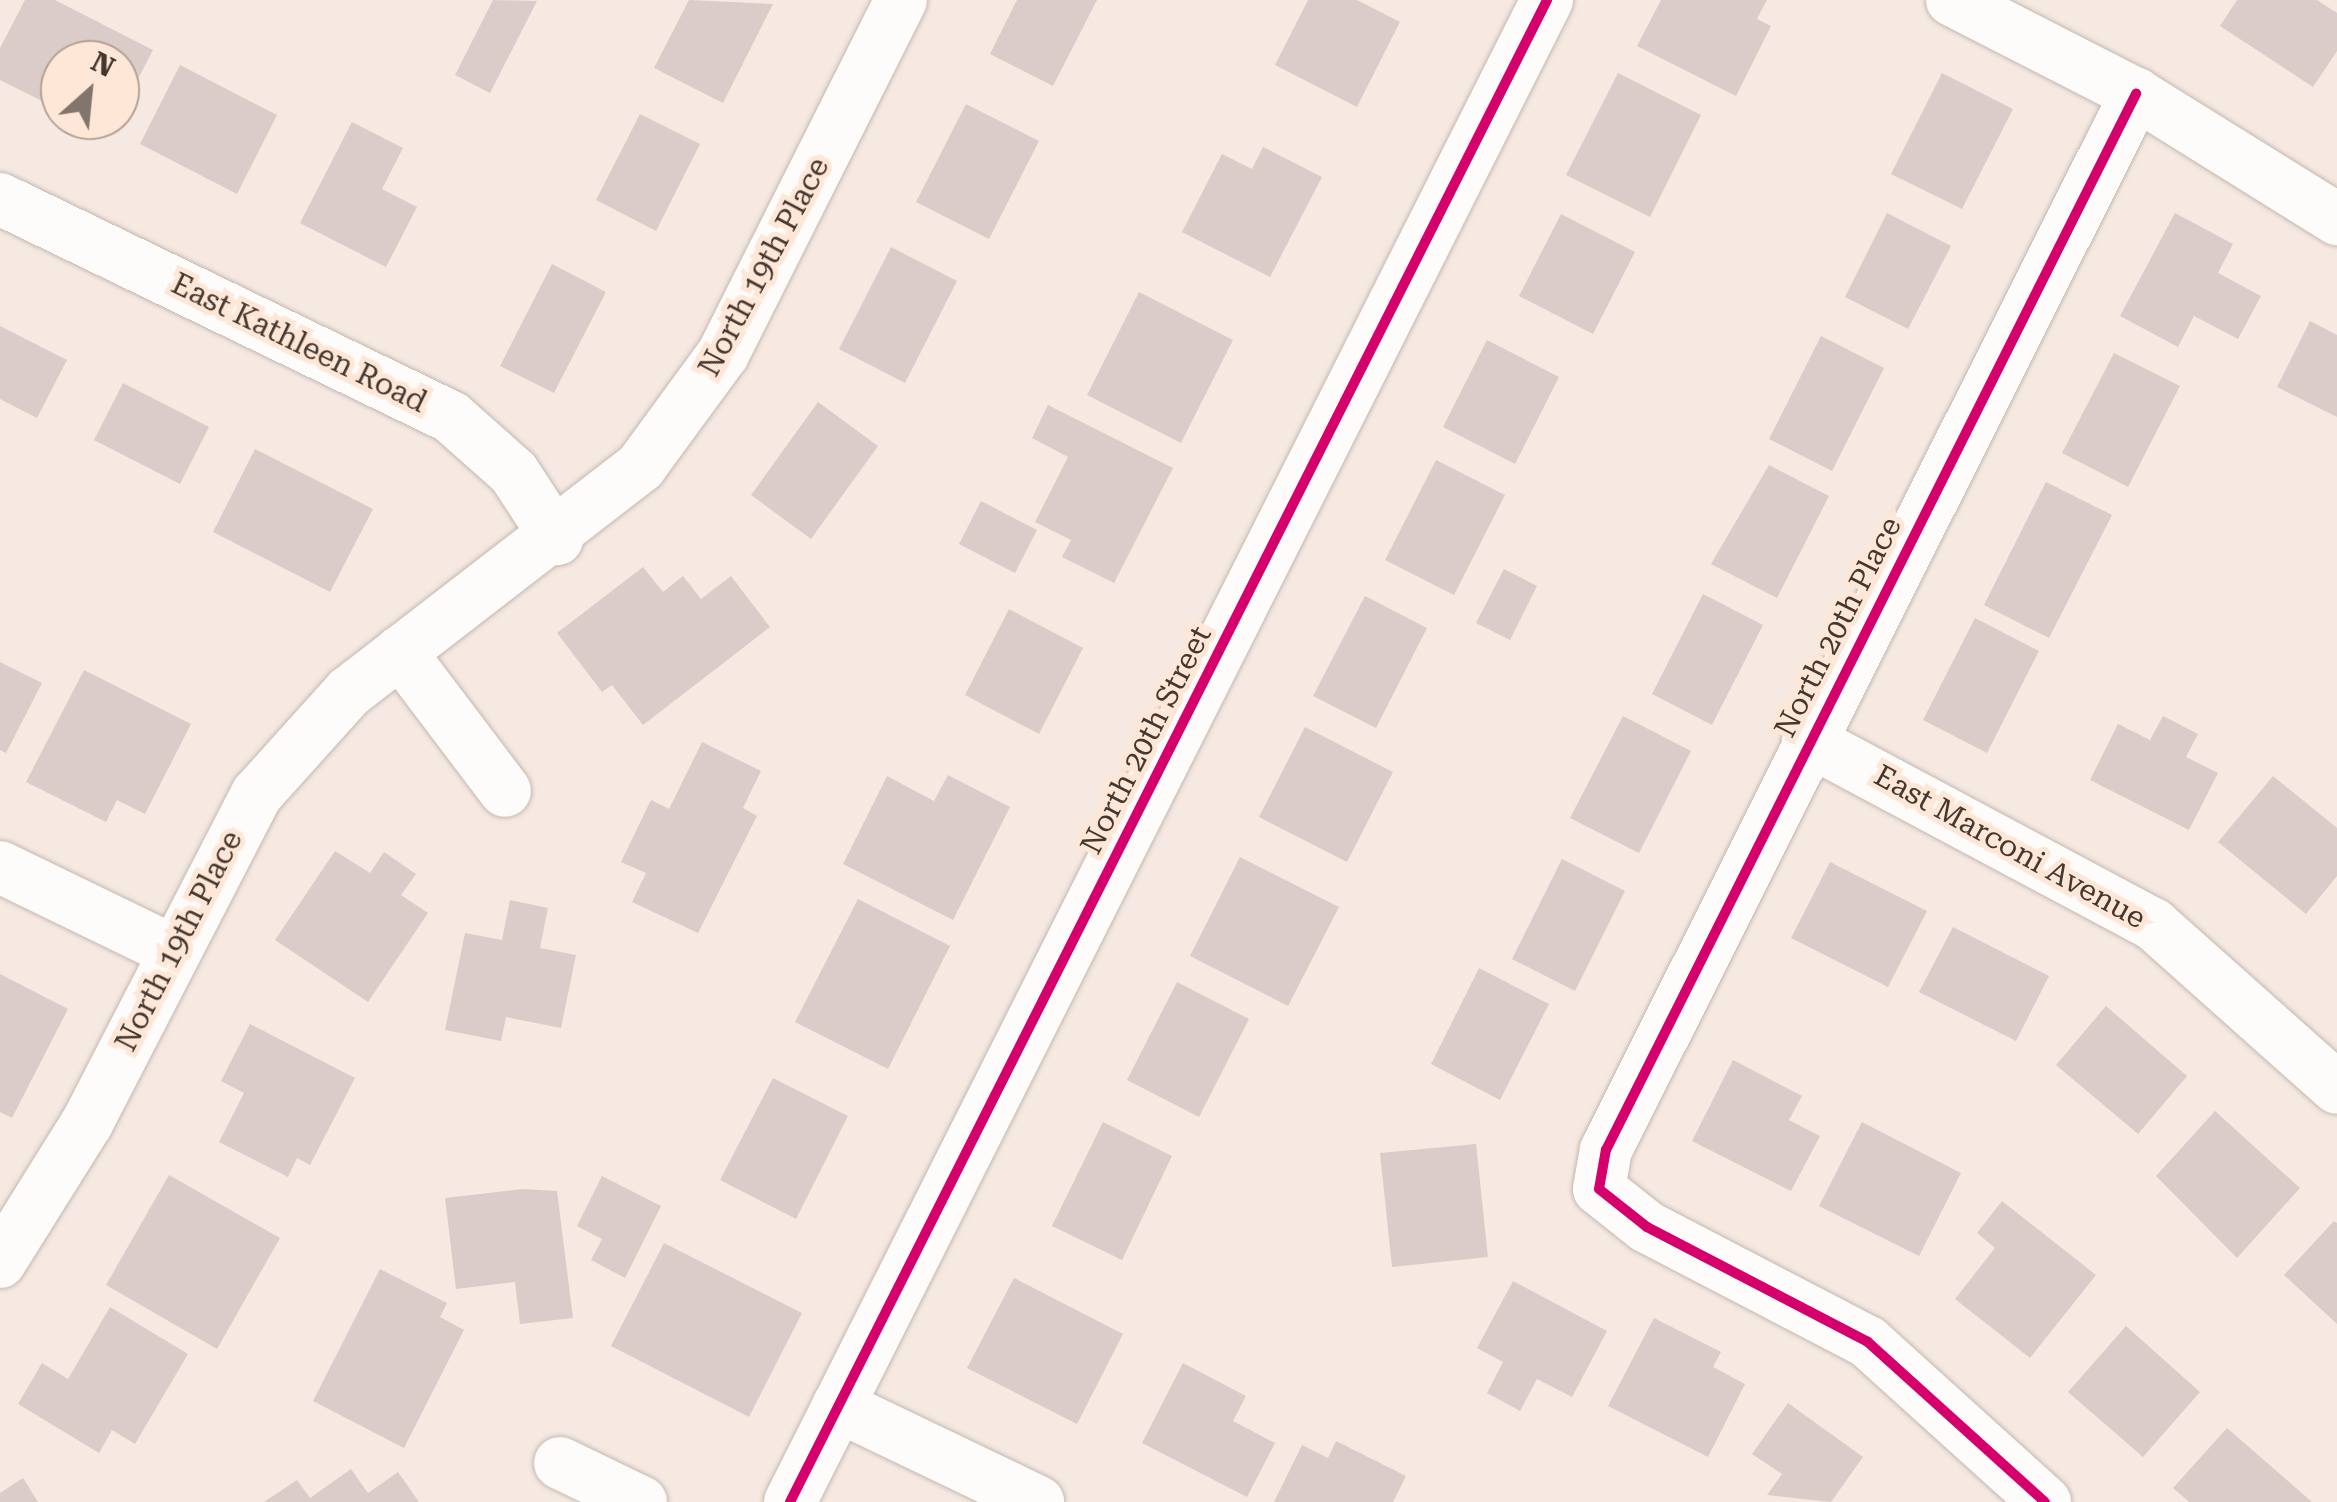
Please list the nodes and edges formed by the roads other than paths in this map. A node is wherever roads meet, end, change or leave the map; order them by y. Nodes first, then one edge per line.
1 (901, 0) edge
2 (1547, 0) edge
3 (1952, 0) edge
4 (2136, 94) junction
5 (0, 199) edge
6 (2337, 219) edge
7 (557, 538) junction
8 (400, 652) junction
9 (1808, 740) junction
10 (505, 791) dead end
11 (0, 867) edge
12 (173, 951) junction
13 (2337, 1088) edge
14 (0, 1262) edge
15 (838, 1406) junction
16 (560, 1463) dead end
17 (642, 1502) edge
18 (790, 1502) edge
19 (1038, 1502) edge
20 (2045, 1502) edge

1 - 7 street, North 19th Place
2 - 15 street, North 20th Street
3 - 4 street
4 - 6 street
4 - 9 street, North 20th Place
5 - 7 street, East Kathleen Road
7 - 8 street, North 19th Place
8 - 10 street
8 - 12 street, North 19th Place
9 - 13 street, East Marconi Avenue
9 - 20 street, North 20th Place
11 - 12 street
12 - 14 street, North 19th Place
15 - 18 street, North 20th Street
15 - 19 street
16 - 17 street

